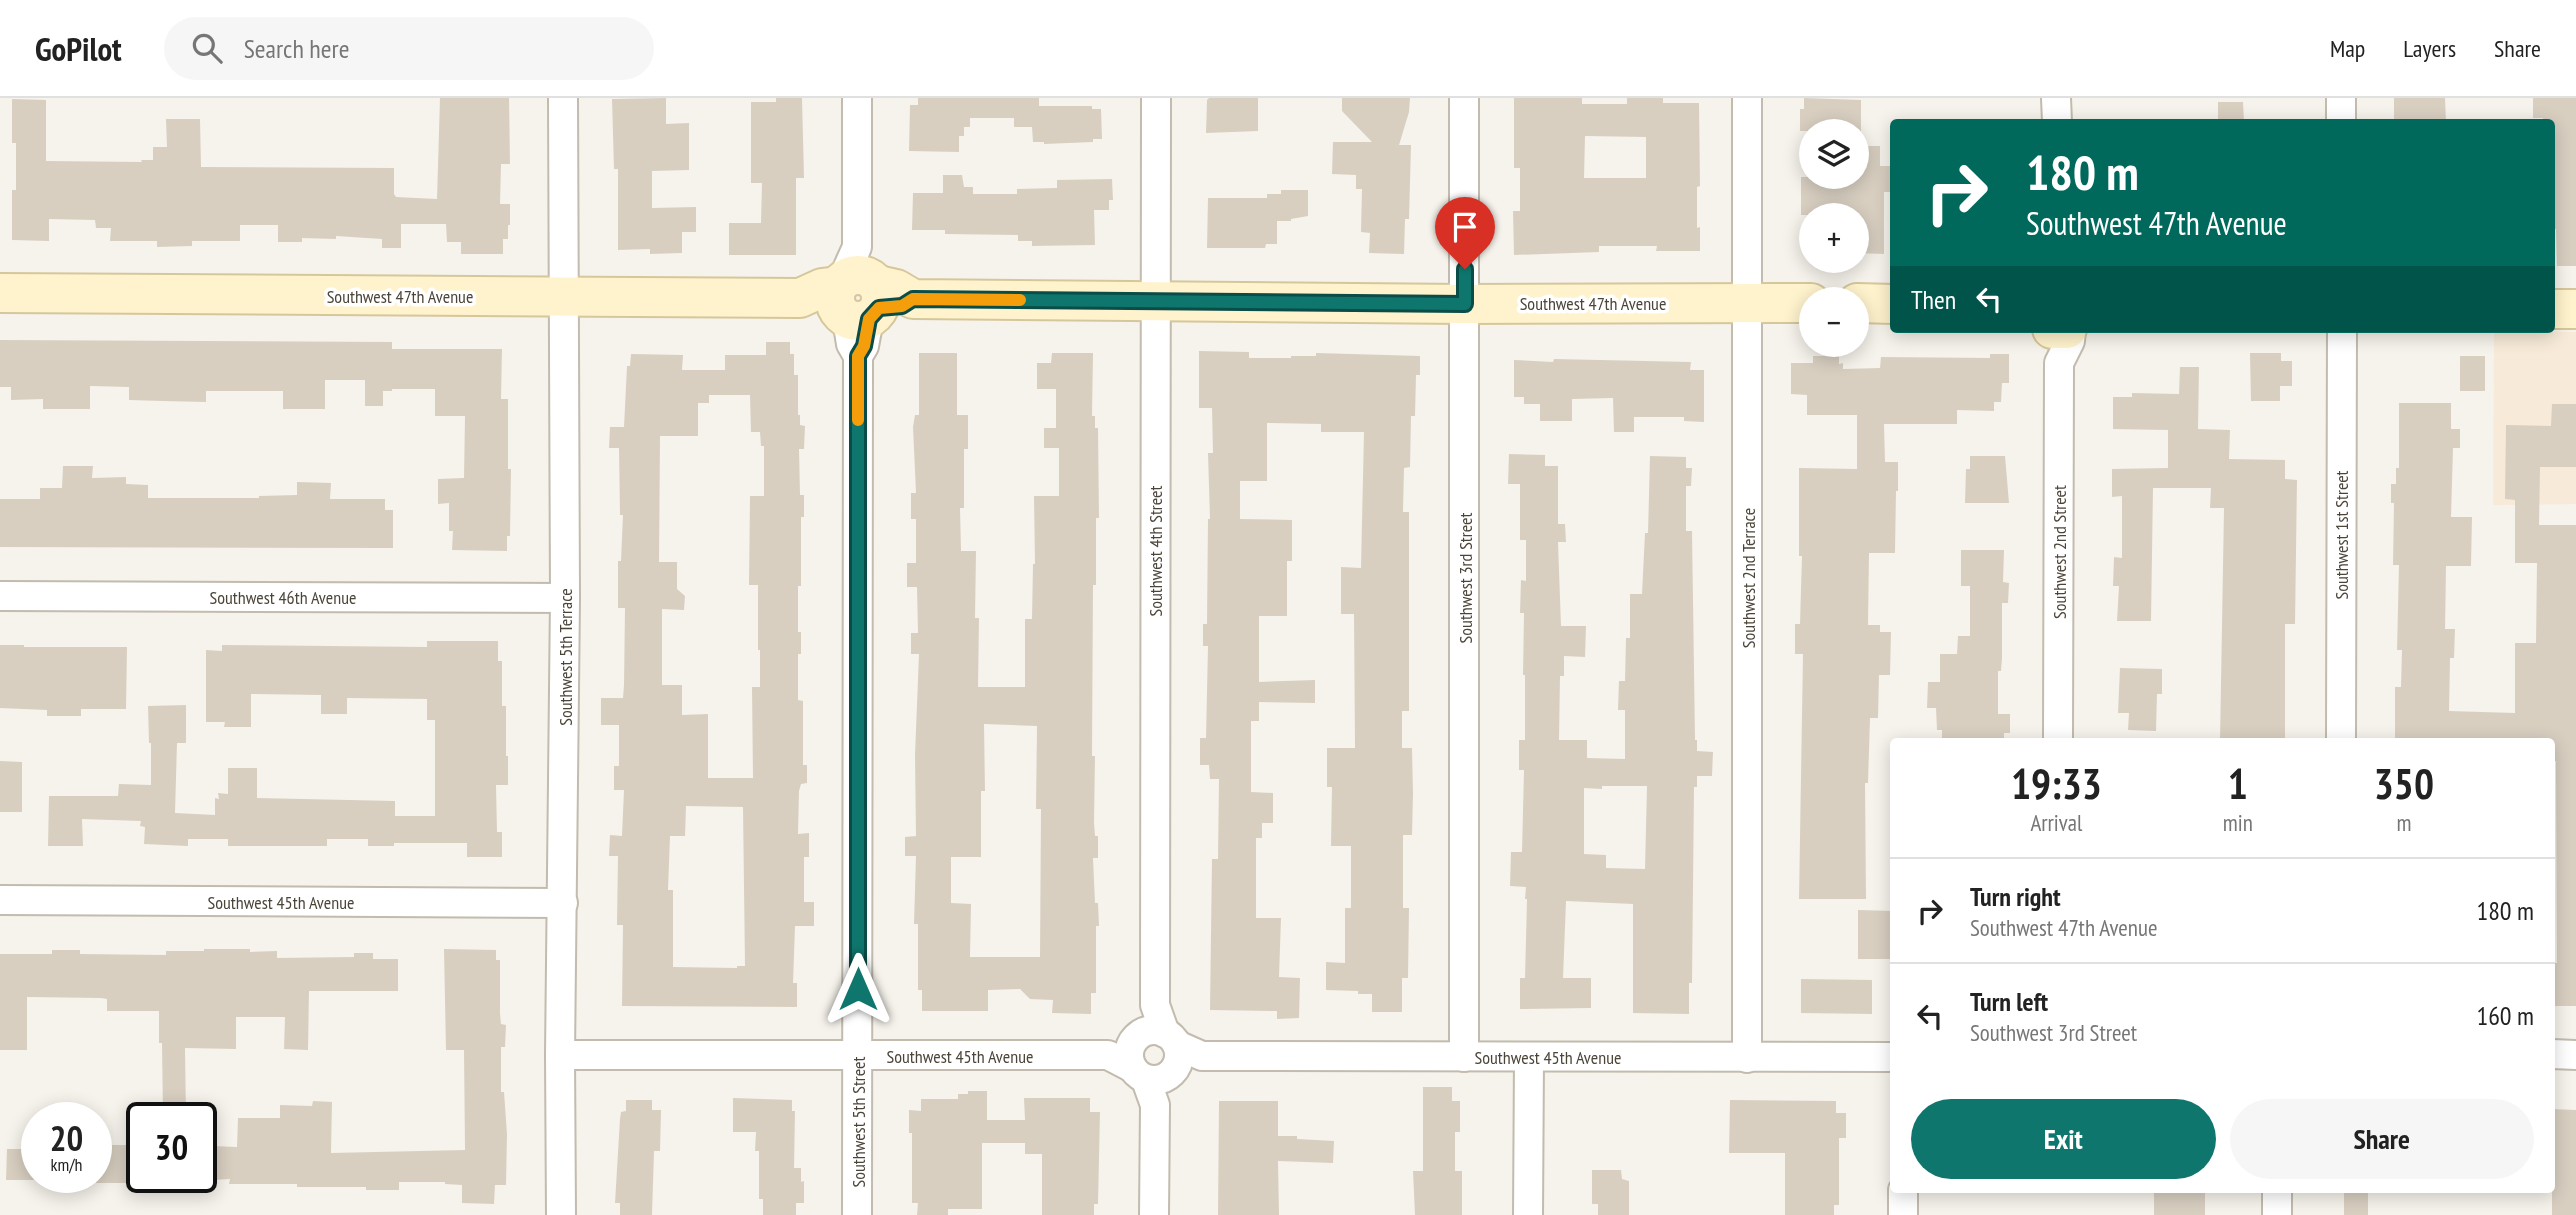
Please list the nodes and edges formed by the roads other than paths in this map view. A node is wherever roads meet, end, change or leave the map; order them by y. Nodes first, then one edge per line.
1 (563, 98) edge
2 (856, 98) edge
3 (1156, 98) edge
4 (1464, 98) edge
5 (1747, 98) edge
6 (2056, 98) edge
7 (2340, 98) edge
8 (2057, 119) edge
9 (2341, 119) edge
10 (0, 293) edge
11 (863, 293) junction
12 (565, 297) junction
13 (1156, 301) junction
14 (1749, 302) junction
15 (1799, 303) edge
16 (1869, 303) edge
17 (1890, 303) edge
18 (1465, 304) junction
19 (2555, 309) edge
20 (2576, 309) edge
21 (2342, 333) edge
22 (2060, 336) edge
23 (0, 596) edge
24 (565, 598) junction
25 (2058, 738) edge
26 (2341, 738) edge
27 (0, 900) edge
28 (563, 903) junction
29 (2555, 1054) edge
30 (560, 1055) junction
31 (2576, 1055) edge
32 (858, 1056) junction
33 (1464, 1057) junction
34 (1529, 1057) junction
35 (1890, 1057) edge
36 (1748, 1058) junction
37 (1154, 1060) junction
38 (1903, 1193) edge
39 (2277, 1193) edge
40 (561, 1215) edge
41 (857, 1215) edge
42 (1154, 1215) edge
43 (1528, 1215) edge
44 (1903, 1215) edge
45 (2277, 1215) edge

1 - 12 street, Southwest 5th Terrace
2 - 11 street, Southwest 5th Street
3 - 13 street, Southwest 4th Street
4 - 18 street, Southwest 3rd Street
5 - 14 street, Southwest 2nd Terrace
6 - 8 street
7 - 9 street
10 - 12 street, Southwest 47th Avenue
11 - 12 street, Southwest 47th Avenue
11 - 13 street, Southwest 47th Avenue
11 - 32 street, Southwest 5th Street
12 - 24 street, Southwest 5th Terrace
13 - 18 street, Southwest 47th Avenue
13 - 37 street, Southwest 4th Street
14 - 15 street, Southwest 47th Avenue
14 - 18 street, Southwest 47th Avenue
14 - 36 street, Southwest 2nd Terrace
16 - 17 street
18 - 33 street, Southwest 3rd Street
19 - 20 street
21 - 26 street, Southwest 1st Street
22 - 25 street, Southwest 2nd Street
23 - 24 street, Southwest 46th Avenue
24 - 28 street, Southwest 5th Terrace
27 - 28 street, Southwest 45th Avenue
28 - 30 street, Southwest 5th Terrace
29 - 31 street
30 - 32 street, Southwest 45th Avenue
30 - 40 street, Southwest 5th Terrace
32 - 37 street, Southwest 45th Avenue
32 - 41 street, Southwest 5th Street
33 - 34 street, Southwest 45th Avenue
33 - 37 street, Southwest 45th Avenue
34 - 36 street, Southwest 45th Avenue
34 - 43 street
35 - 36 street, Southwest 45th Avenue
37 - 42 street, Southwest 4th Street
38 - 44 street
39 - 45 street

